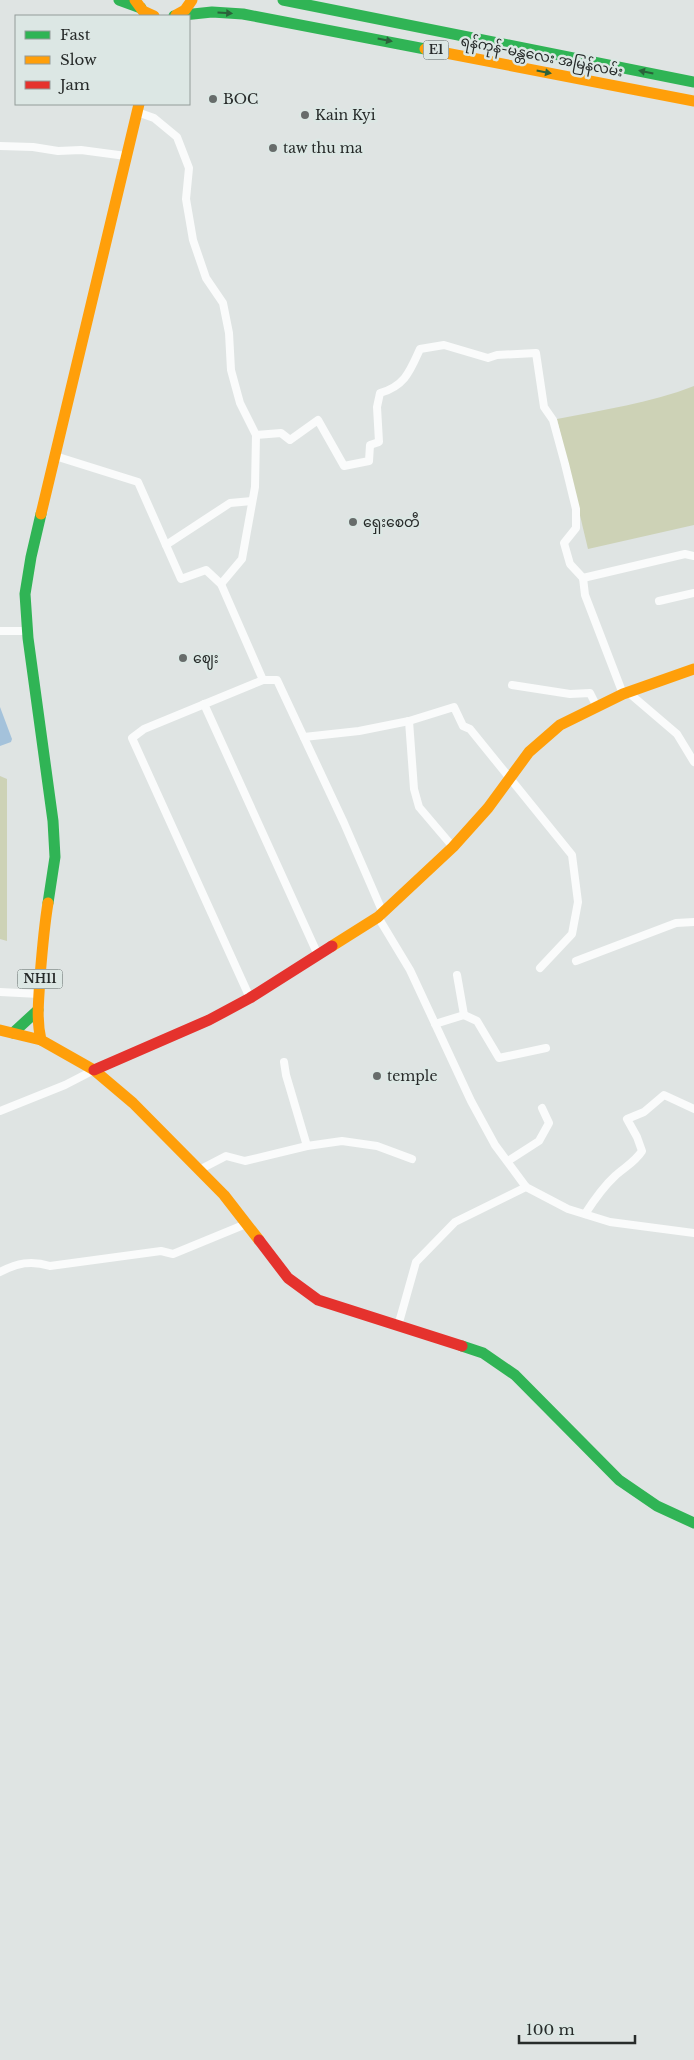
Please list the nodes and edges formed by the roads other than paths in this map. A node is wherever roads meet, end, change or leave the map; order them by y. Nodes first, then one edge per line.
1 (120, 0) edge
2 (192, 0) edge
3 (283, 0) edge
4 (141, 9) edge
5 (152, 15) edge
6 (177, 15) edge
7 (184, 15) edge
8 (694, 82) edge
9 (694, 101) edge
10 (138, 108) edge
11 (0, 146) edge
12 (126, 156) junction
13 (256, 435) junction
14 (55, 456) junction
15 (252, 501) junction
16 (166, 546) junction
17 (694, 556) edge
18 (583, 578) junction
19 (221, 584) junction
20 (694, 593) edge
21 (660, 601) dead end
22 (0, 631) edge
23 (28, 631) junction
24 (694, 669) edge
25 (262, 680) junction
26 (512, 686) dead end
27 (626, 693) junction
28 (204, 704) junction
29 (596, 707) junction
30 (408, 722) junction
31 (304, 737) junction
32 (694, 762) edge
33 (510, 778) junction
34 (453, 847) junction
35 (380, 915) junction
36 (694, 922) edge
37 (318, 955) junction
38 (576, 961) dead end
39 (540, 968) dead end
40 (457, 975) dead end
41 (0, 992) edge
42 (39, 994) junction
43 (250, 998) junction
44 (38, 1010) junction
45 (464, 1015) junction
46 (435, 1024) junction
47 (0, 1030) edge
48 (13, 1033) junction
49 (41, 1040) junction
50 (546, 1048) dead end
51 (284, 1062) dead end
52 (94, 1070) junction
53 (542, 1108) dead end
54 (694, 1109) edge
55 (0, 1111) edge
56 (306, 1146) junction
57 (412, 1159) dead end
58 (508, 1161) junction
59 (199, 1170) junction
60 (526, 1187) junction
61 (585, 1214) junction
62 (246, 1224) junction
63 (694, 1233) edge
64 (0, 1272) edge
65 (398, 1326) junction
66 (694, 1523) edge

1 - 4 main road
2 - 6 main road, ရန်ကုန်-မန္တလေး အမြန်လမ်း / E1
8 -> 3 main road, ရန်ကုန်-မန္တလေး အမြန်လမ်း / E1
4 - 5 main road
7 -> 9 main road, ရန်ကုန်-မန္တလေး အမြန်လမ်း / E1
10 - 12 main road, NH11
10 - 13 street
11 - 12 street
12 - 14 main road, NH11
13 - 15 street
13 - 18 street
14 - 16 street
14 - 23 main road, NH11
15 - 16 street
15 - 19 street
16 - 19 street
17 - 18 street
18 - 27 street
19 - 25 street
20 - 21 street
22 - 23 street
23 - 42 main road, NH11
24 - 27 main road
25 - 28 street
25 - 31 street
26 - 29 street
27 - 29 main road
27 - 32 street
28 - 37 street
28 - 43 street
29 - 33 main road
30 - 31 street
30 - 33 street
30 - 34 street
31 - 35 street
33 - 34 main road
33 - 39 street
34 - 35 main road
35 - 37 main road
35 - 46 street
36 - 38 street
37 - 43 main road
40 - 45 street
41 - 42 street
42 - 44 main road, NH11
43 - 52 main road
44 - 48 main road
44 - 49 main road, NH11
45 - 46 street
45 - 50 street
46 - 58 street
47 - 48 main road
48 - 49 main road
49 - 52 main road
51 - 56 street
52 - 55 street
52 - 59 main road
53 - 58 street
54 - 61 street
56 - 57 street
56 - 59 street
58 - 60 street
59 - 62 main road
60 - 61 street
60 - 65 street
61 - 63 street
62 - 64 street
62 - 65 main road
65 - 66 main road

